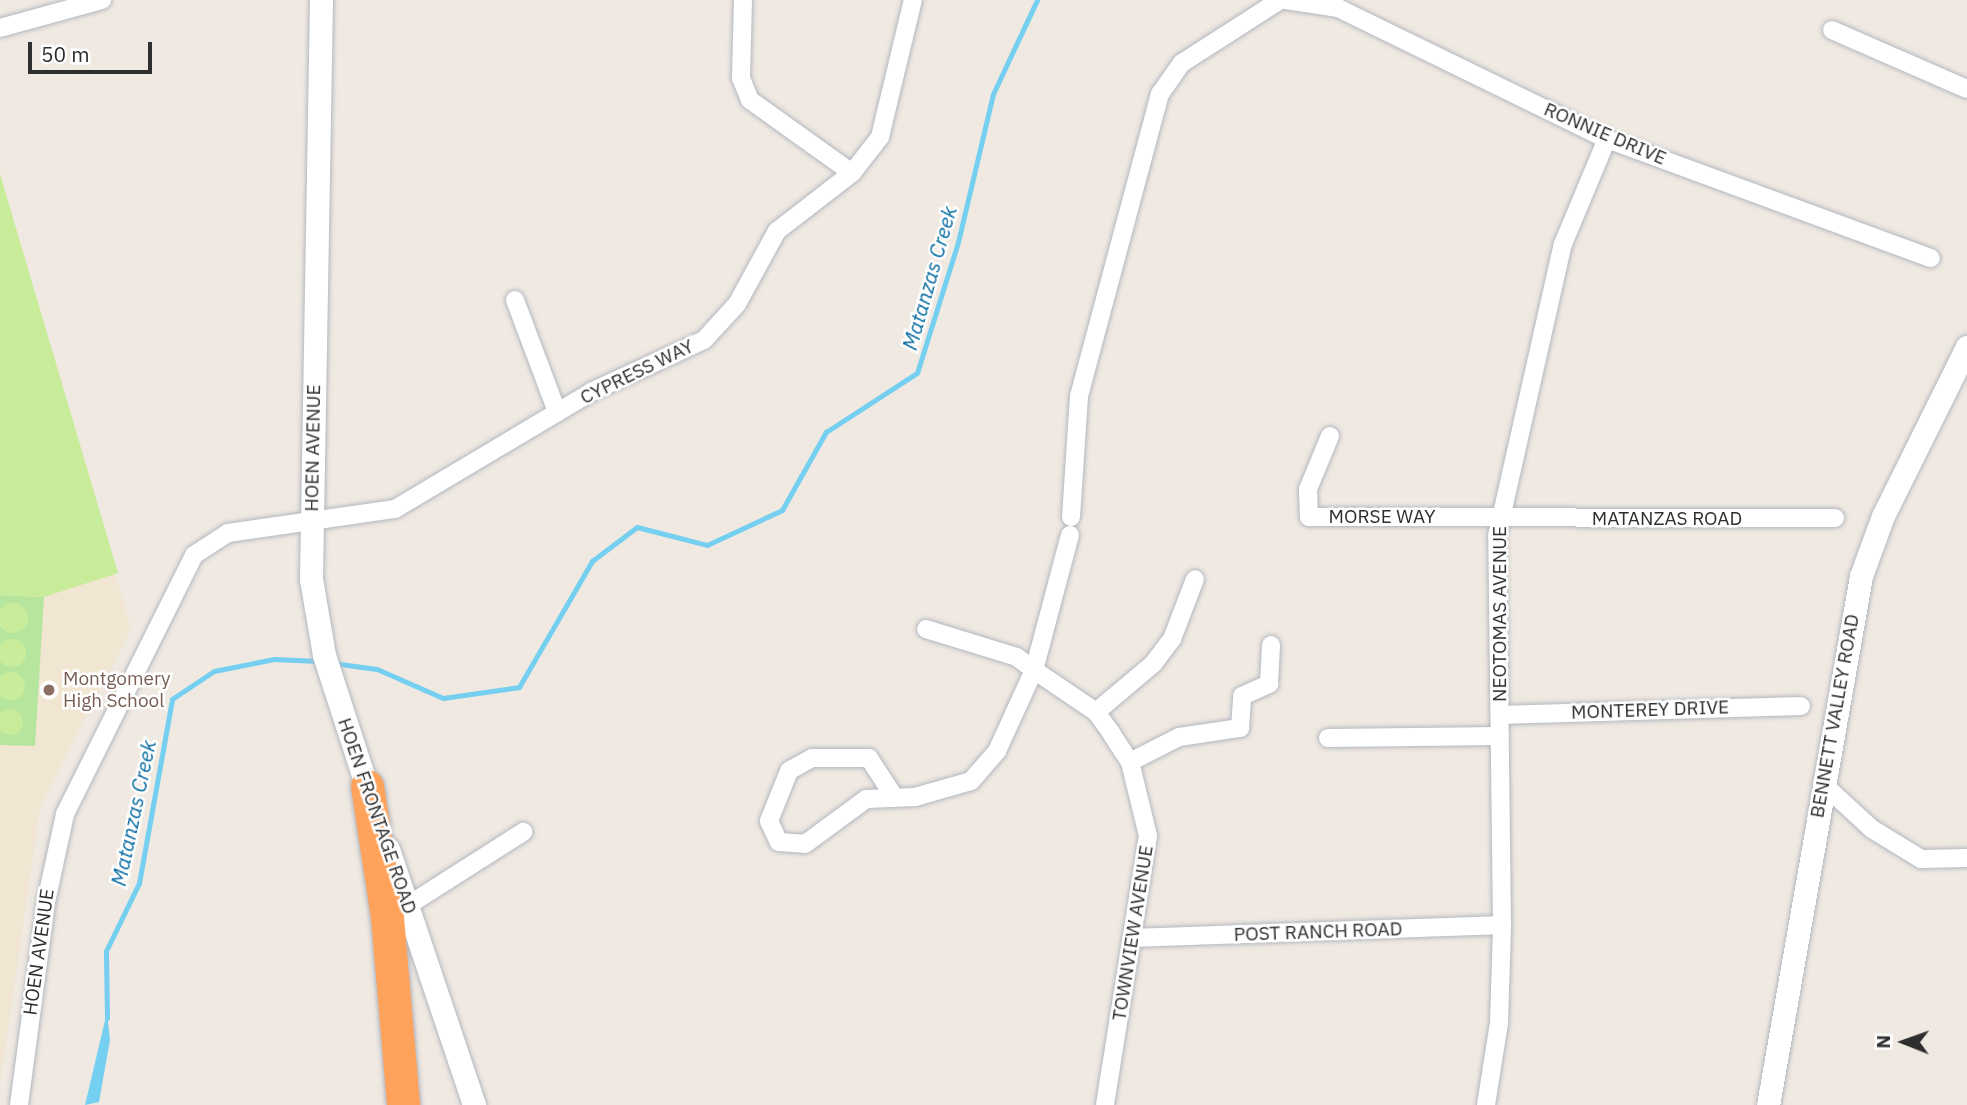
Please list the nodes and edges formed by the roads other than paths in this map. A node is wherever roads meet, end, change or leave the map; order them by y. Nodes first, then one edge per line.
1 (102, 0) edge
2 (321, 0) edge
3 (743, 0) edge
4 (913, 0) edge
5 (1280, 0) edge
6 (1286, 0) edge
7 (0, 29) edge
8 (1832, 30) dead end
9 (1967, 89) edge
10 (1607, 139) junction
11 (852, 173) junction
12 (1930, 258) dead end
13 (514, 300) dead end
14 (1967, 347) edge
15 (557, 412) junction
16 (1330, 436) dead end
17 (1499, 518) junction
18 (1835, 518) dead end
19 (312, 521) junction
20 (1195, 579) dead end
21 (926, 629) dead end
22 (1271, 645) dead end
23 (1034, 670) junction
24 (1801, 706) dead end
25 (1096, 712) junction
26 (1500, 715) junction
27 (1500, 736) junction
28 (1328, 738) dead end
29 (1130, 762) junction
30 (1822, 783) junction
31 (366, 786) junction
32 (893, 795) junction
33 (523, 832) dead end
34 (1967, 858) edge
35 (407, 906) junction
36 (1502, 925) junction
37 (1133, 938) junction
38 (19, 1105) edge
39 (403, 1105) edge
40 (474, 1105) edge
41 (1105, 1105) edge
42 (1486, 1105) edge
43 (1768, 1105) edge

1 - 7 street
2 - 19 street, HOEN AVENUE
3 - 11 street
4 - 11 street, CYPRESS WAY
5 - 23 street
6 - 10 street, RONNIE DRIVE
8 - 9 street
10 - 12 street, RONNIE DRIVE
10 - 17 street, NEOTOMAS AVENUE
11 - 15 street, CYPRESS WAY
13 - 15 street
14 - 30 street, BENNETT VALLEY ROAD
15 - 19 street, CYPRESS WAY
16 - 17 street, MORSE WAY
17 - 18 street, MATANZAS ROAD
17 - 26 street, NEOTOMAS AVENUE
19 - 31 street, HOEN FRONTAGE ROAD
19 - 38 street, HOEN AVENUE
20 - 25 street
21 - 23 street, TOWNVIEW AVENUE
22 - 29 street
23 - 25 street, TOWNVIEW AVENUE
23 - 32 street
24 - 26 street, MONTEREY DRIVE
25 - 29 street, TOWNVIEW AVENUE
26 - 27 street, NEOTOMAS AVENUE
27 - 28 street
27 - 36 street, NEOTOMAS AVENUE
29 - 37 street, TOWNVIEW AVENUE
30 - 34 street
30 - 43 street, BENNETT VALLEY ROAD
31 - 35 street, HOEN FRONTAGE ROAD
31 - 39 highway
32 - 32 street
33 - 35 street
35 - 40 street, HOEN FRONTAGE ROAD
36 - 37 street, POST RANCH ROAD
36 - 42 street, NEOTOMAS AVENUE
37 - 41 street, TOWNVIEW AVENUE

